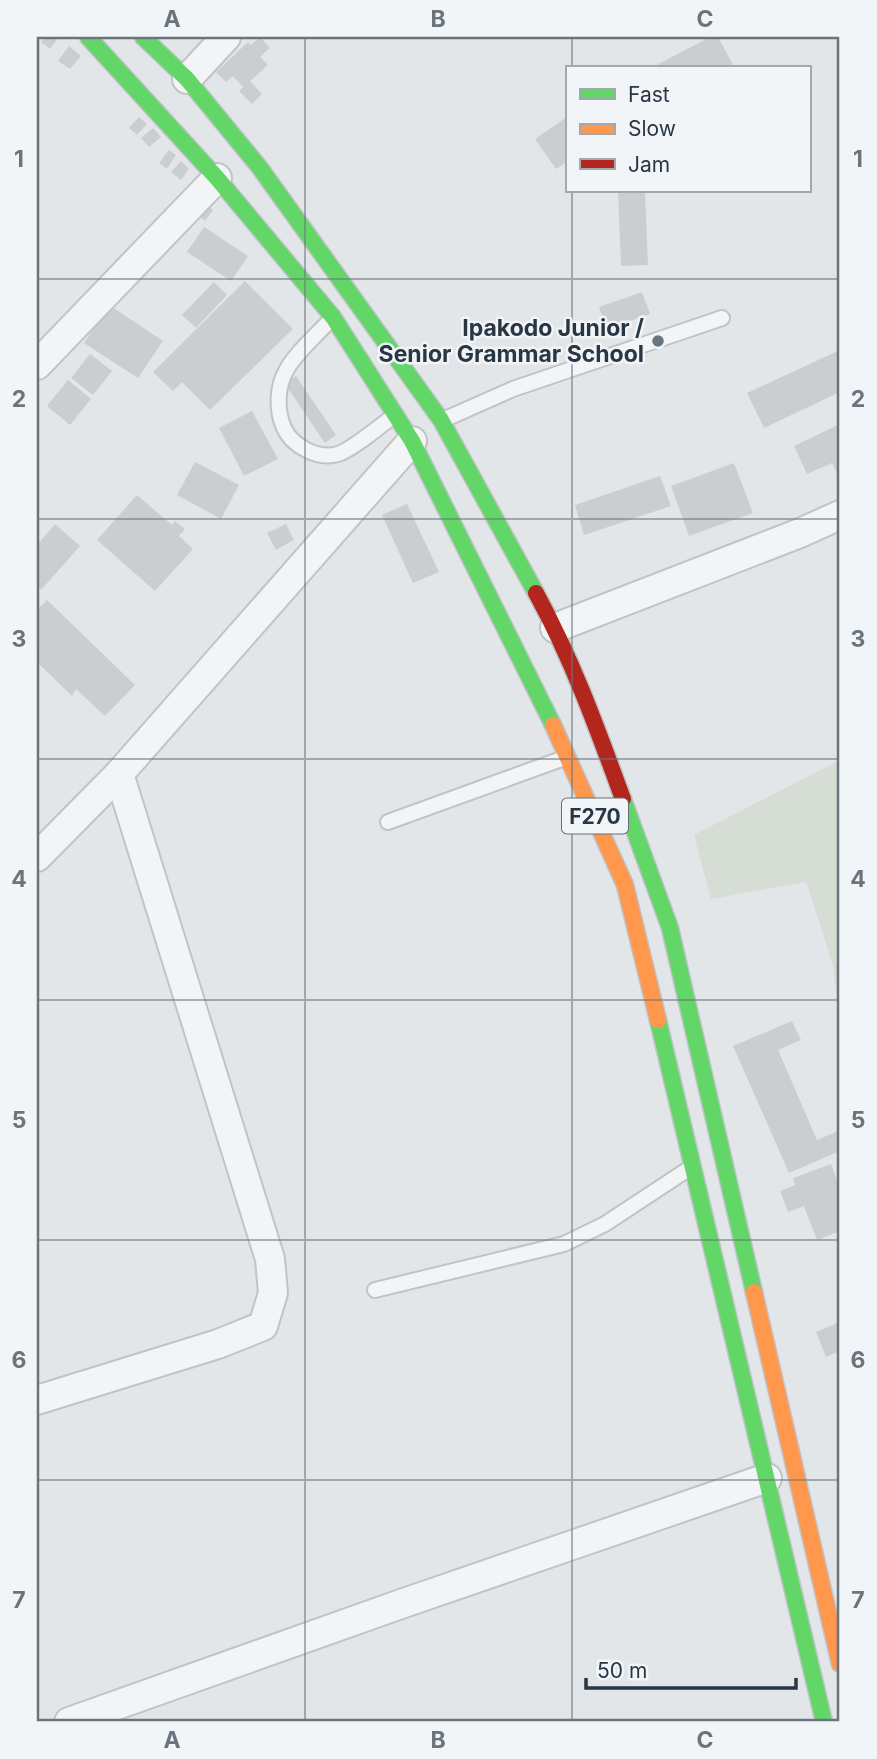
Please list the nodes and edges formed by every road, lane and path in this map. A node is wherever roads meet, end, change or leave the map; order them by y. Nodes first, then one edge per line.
1 (88, 37) edge
2 (143, 37) edge
3 (226, 37) edge
4 (187, 79) junction
5 (217, 178) junction
6 (333, 317) junction
7 (722, 318) dead end
8 (37, 365) edge
9 (395, 415) junction
10 (442, 420) junction
11 (412, 441) junction
12 (840, 515) edge
13 (555, 628) junction
14 (569, 757) junction
15 (118, 774) junction
16 (388, 822) dead end
17 (37, 858) edge
18 (694, 1165) junction
19 (375, 1290) dead end
20 (37, 1400) edge
21 (767, 1478) junction
22 (840, 1664) edge
23 (69, 1722) edge
24 (824, 1722) edge

1 - 5 main road, F270
2 - 4 main road, F270
3 - 4 street
4 - 10 main road, F270
5 - 6 main road, F270
5 - 8 street
6 - 9 main road, F270
6 - 9 lane
7 - 10 lane
9 - 11 main road, F270
10 - 13 main road, F270
11 - 14 main road, F270
11 - 15 street
12 - 13 street
13 - 22 main road, F270
14 - 16 lane
14 - 18 main road, F270
15 - 17 street
15 - 20 street
18 - 19 lane
18 - 21 main road, F270
21 - 23 street
21 - 24 main road, F270

